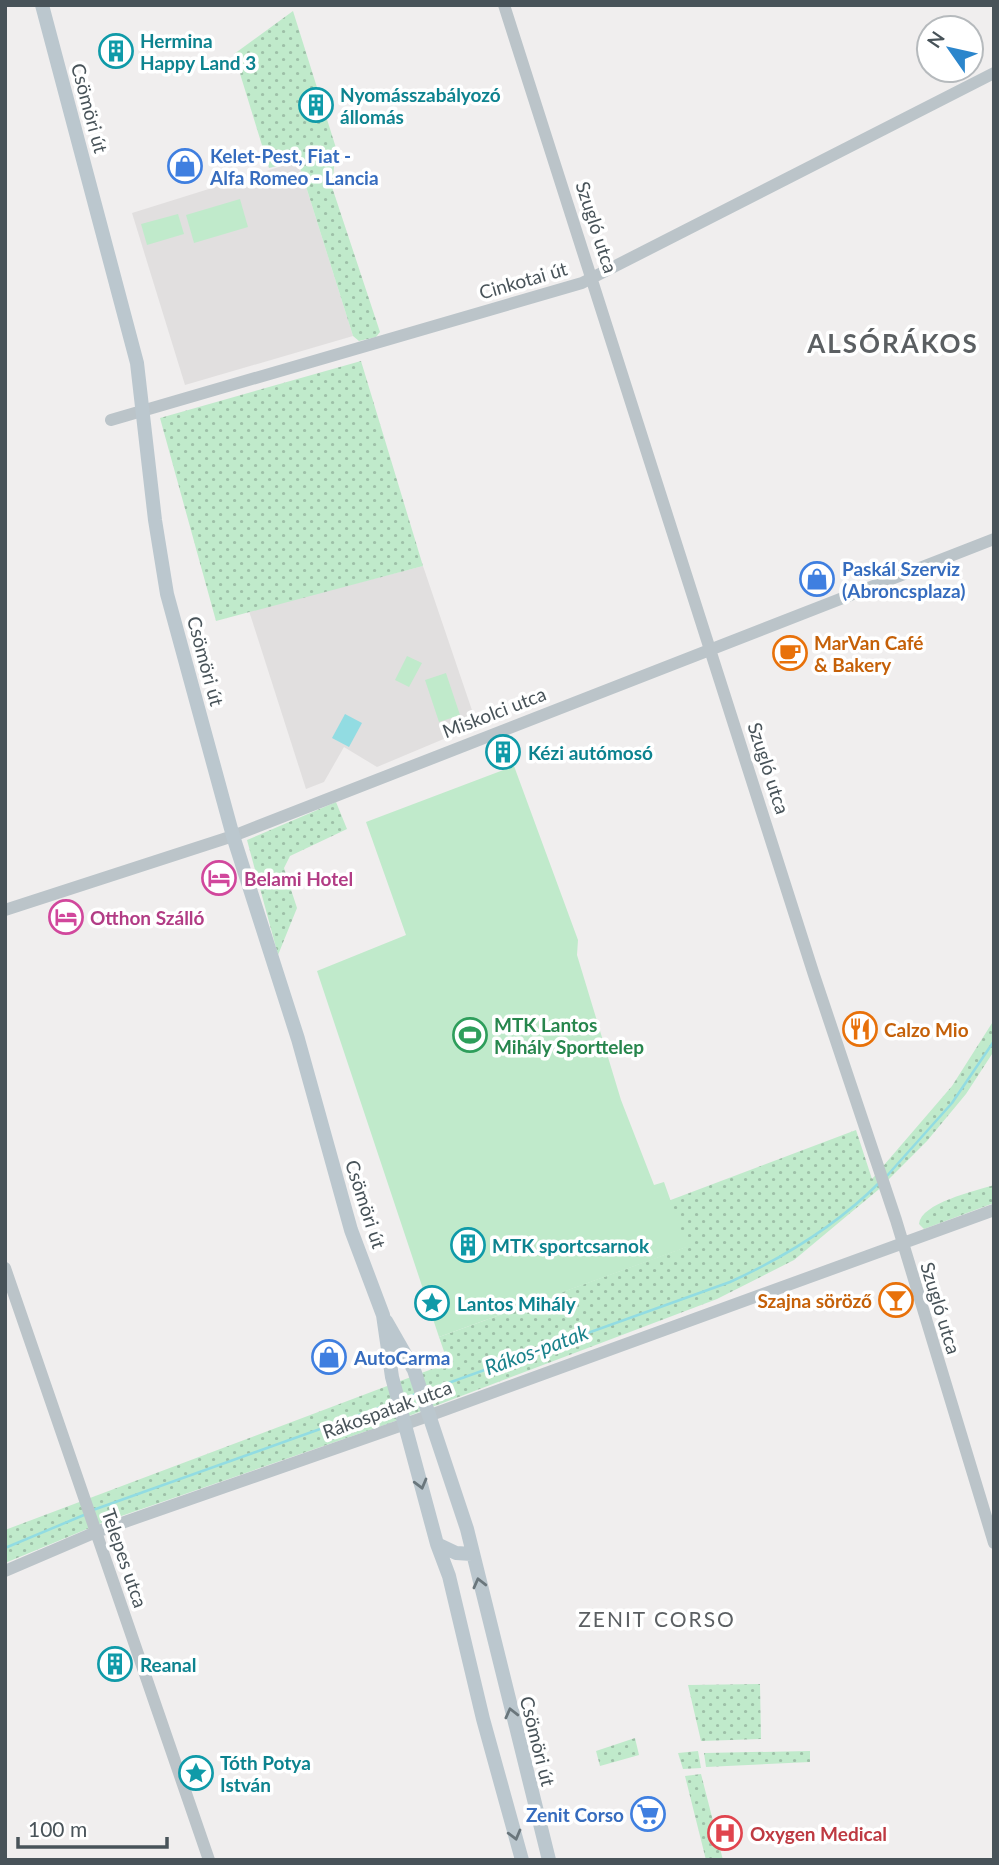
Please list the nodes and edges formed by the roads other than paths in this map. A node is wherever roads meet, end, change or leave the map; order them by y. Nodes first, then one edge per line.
1 (42, 5) edge
2 (504, 5) edge
3 (994, 73) edge
4 (593, 278) junction
5 (142, 410) junction
6 (111, 420) dead end
7 (994, 539) edge
8 (711, 649) junction
9 (233, 835) junction
10 (5, 910) edge
11 (994, 1210) edge
12 (902, 1243) junction
13 (5, 1268) edge
14 (383, 1315) junction
15 (428, 1416) junction
16 (404, 1419) junction
17 (94, 1527) junction
18 (994, 1543) edge
19 (437, 1544) junction
20 (472, 1554) junction
21 (447, 1569) junction
22 (5, 1571) edge
23 (209, 1860) edge
24 (522, 1860) edge
25 (549, 1860) edge

1 - 5 main road, Csömöri út
2 - 4 street, Szugló utca
3 - 4 street, Cinkotai út
4 - 5 street, Cinkotai út
4 - 8 street, Szugló utca
5 - 6 street, Cinkotai út
5 - 9 main road, Csömöri út
7 - 8 street, Miskolci utca
8 - 9 street, Miskolci utca
8 - 12 street, Szugló utca
9 - 10 street, Miskolci utca
9 - 14 main road, Csömöri út
11 - 12 street, Rákospatak utca
12 - 15 street, Rákospatak utca
12 - 18 street, Szugló utca
13 - 17 street, Telepes utca
14 - 15 main road, Csömöri út
14 - 16 main road, Csömöri út
15 - 16 street, Rákospatak utca
15 - 20 main road, Csömöri út
16 - 17 street, Rákospatak utca
16 -> 19 main road, Csömöri út
17 - 22 street, Rákospatak utca
17 - 23 street, Telepes utca
19 - 20 main road
19 - 21 main road, Csömöri út
20 - 21 main road
25 -> 20 main road, Csömöri út
21 -> 24 main road, Csömöri út

